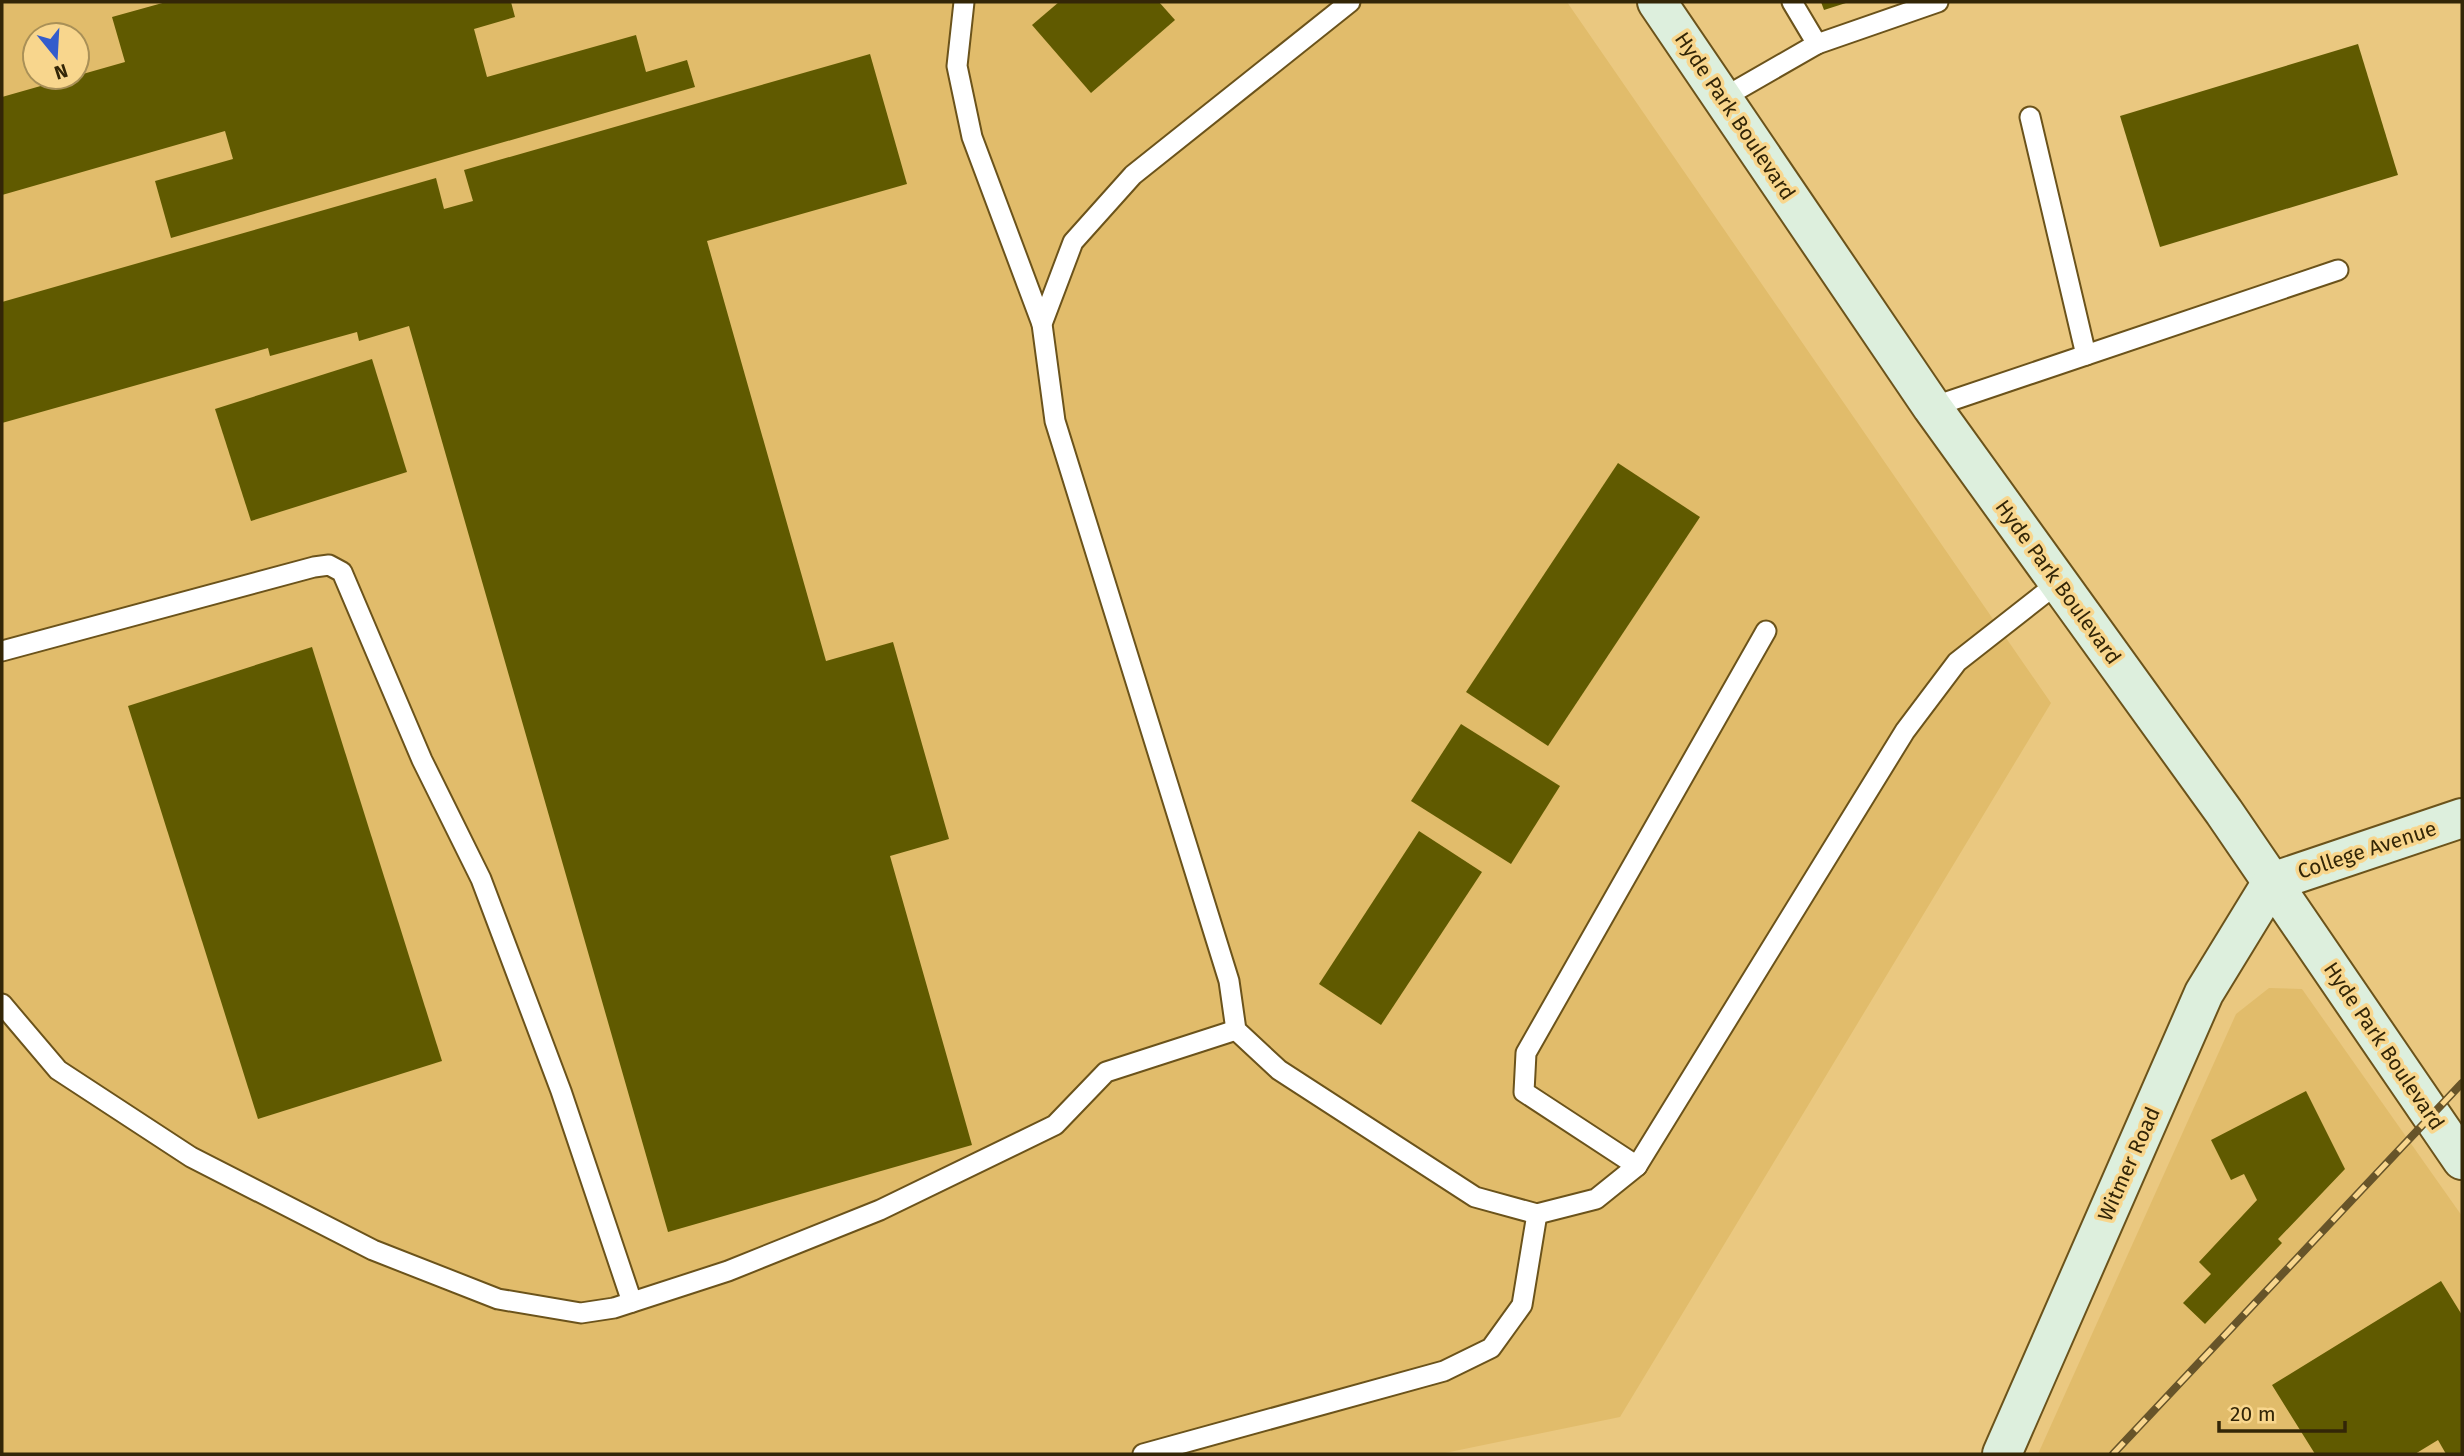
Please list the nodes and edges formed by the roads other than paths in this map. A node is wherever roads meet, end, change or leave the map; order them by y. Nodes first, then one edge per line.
1 (964, 2) edge
2 (1350, 2) edge
3 (1657, 2) edge
4 (1792, 2) edge
5 (1938, 2) edge
6 (1817, 44) junction
7 (1723, 98) junction
8 (2031, 117) dead end
9 (2338, 270) dead end
10 (1042, 324) junction
11 (2086, 355) junction
12 (1932, 407) junction
13 (2059, 582) junction
14 (1766, 631) dead end
15 (2, 651) edge
16 (2462, 818) edge
17 (2272, 882) junction
18 (2, 1004) edge
19 (1236, 1030) junction
20 (2462, 1160) edge
21 (1637, 1166) junction
22 (1537, 1214) junction
23 (632, 1302) junction
24 (1143, 1454) edge
25 (2002, 1454) edge

1 - 10 lane
2 - 10 lane
3 - 7 main road, Hyde Park Boulevard
4 - 6 lane
5 - 6 lane
6 - 7 lane
7 - 12 main road, Hyde Park Boulevard
8 - 11 lane
9 - 11 lane
10 - 19 lane
11 - 12 lane
12 - 13 main road, Hyde Park Boulevard
13 - 17 main road, Hyde Park Boulevard
13 - 21 lane
14 - 21 lane
15 - 23 lane
16 - 17 main road, College Avenue
17 - 20 main road, Hyde Park Boulevard
17 - 25 main road, Witmer Road
18 - 23 lane
19 - 22 lane
19 - 23 lane
21 - 22 lane
22 - 24 lane

